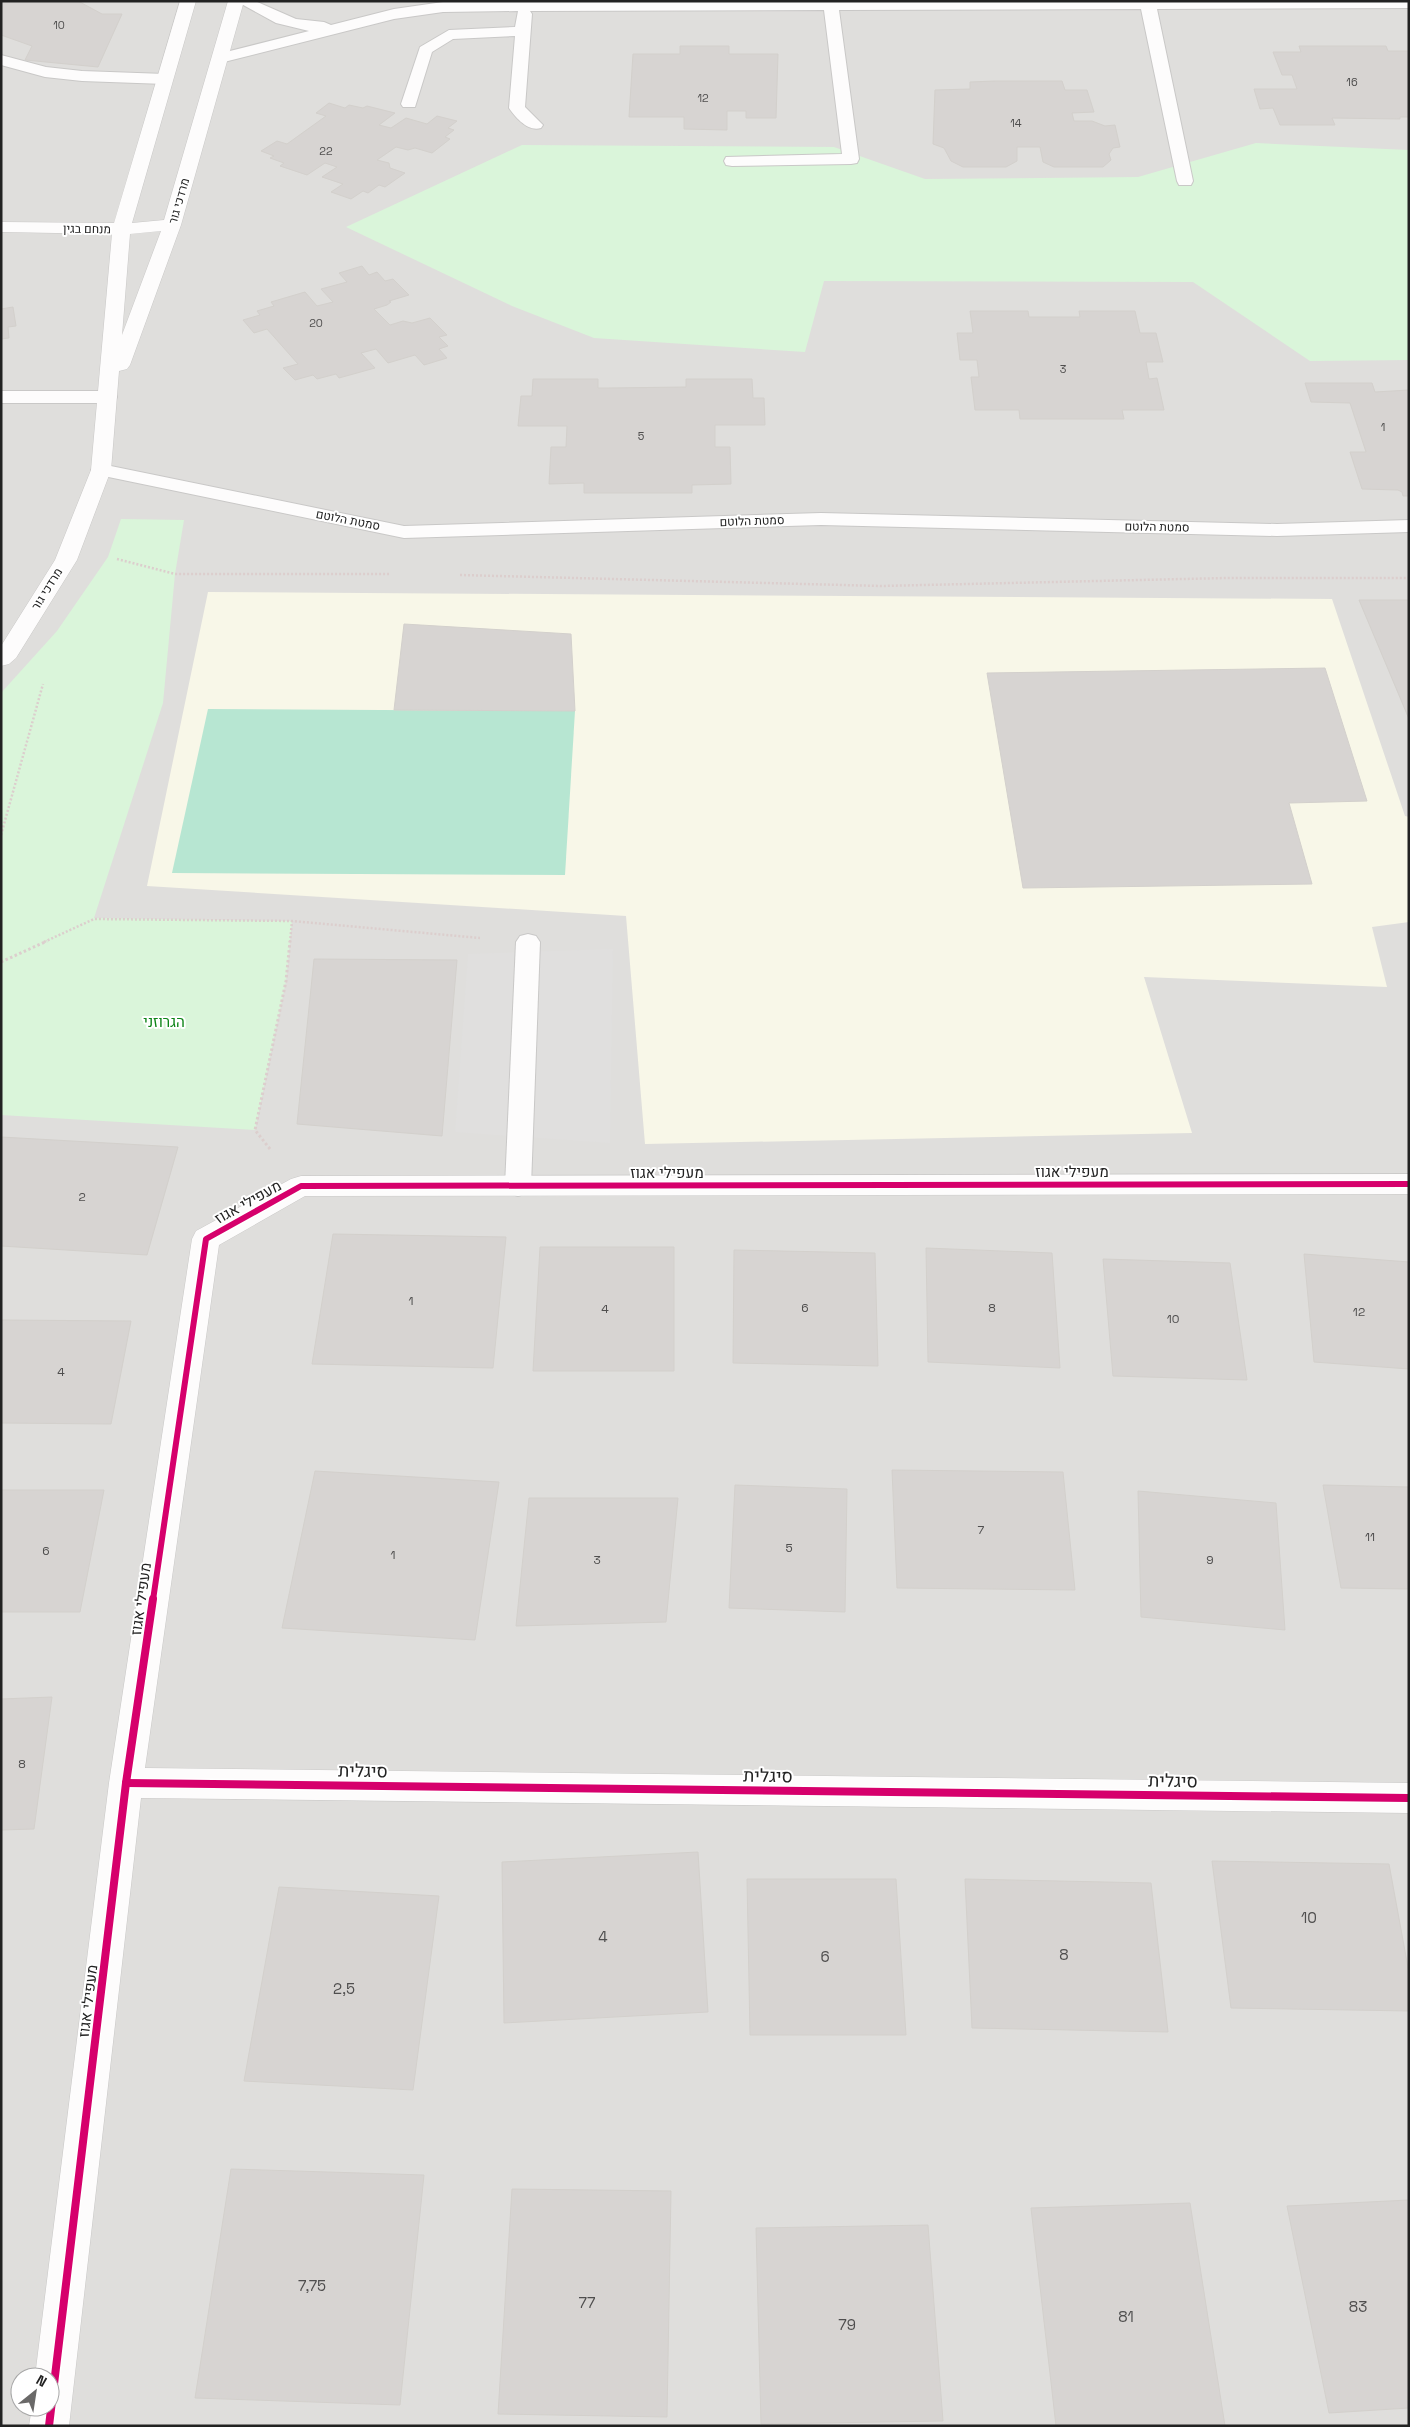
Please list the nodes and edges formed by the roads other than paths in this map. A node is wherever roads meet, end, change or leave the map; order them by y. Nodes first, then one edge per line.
1 (188, 1) edge
2 (236, 1) edge
3 (243, 1) edge
4 (1148, 4) junction
5 (1409, 4) edge
6 (831, 5) junction
7 (525, 6) junction
8 (347, 26) junction
9 (523, 31) junction
10 (220, 58) junction
11 (1, 60) edge
12 (165, 79) junction
13 (409, 104) dead end
14 (535, 125) dead end
15 (732, 160) dead end
16 (1185, 181) dead end
17 (172, 225) junction
18 (1, 227) edge
19 (121, 230) junction
20 (1, 397) edge
21 (108, 397) junction
22 (101, 470) junction
23 (1409, 526) edge
24 (1, 659) edge
25 (528, 942) road end
26 (1409, 1184) edge
27 (518, 1186) junction
28 (126, 1783) junction
29 (1409, 1798) edge
30 (49, 2426) edge

1 - 12 street, מרדכי גור
2 - 10 street, מרדכי גור
3 - 8 lane
4 - 5 lane
4 - 6 lane
4 - 16 lane
6 - 7 lane
6 - 15 lane
7 - 8 lane
7 - 9 lane
8 - 10 lane
9 - 13 lane
9 - 14 lane
10 - 17 street, מרדכי גור
11 - 12 lane
12 - 19 street, מרדכי גור
17 - 19 street, מנחם בגין
17 - 21 street, מרדכי גור
18 - 19 street, מנחם בגין
19 - 21 street, מרדכי גור
20 - 21 lane
21 - 22 street, מרדכי גור
22 - 23 lane, סמטת הלוטם
22 - 24 street, מרדכי גור
25 - 27 lane
26 - 27 street, מעפילי אגוז
27 - 28 street, מעפילי אגוז
28 - 29 street, סיגלית
28 - 30 street, מעפילי אגוז

